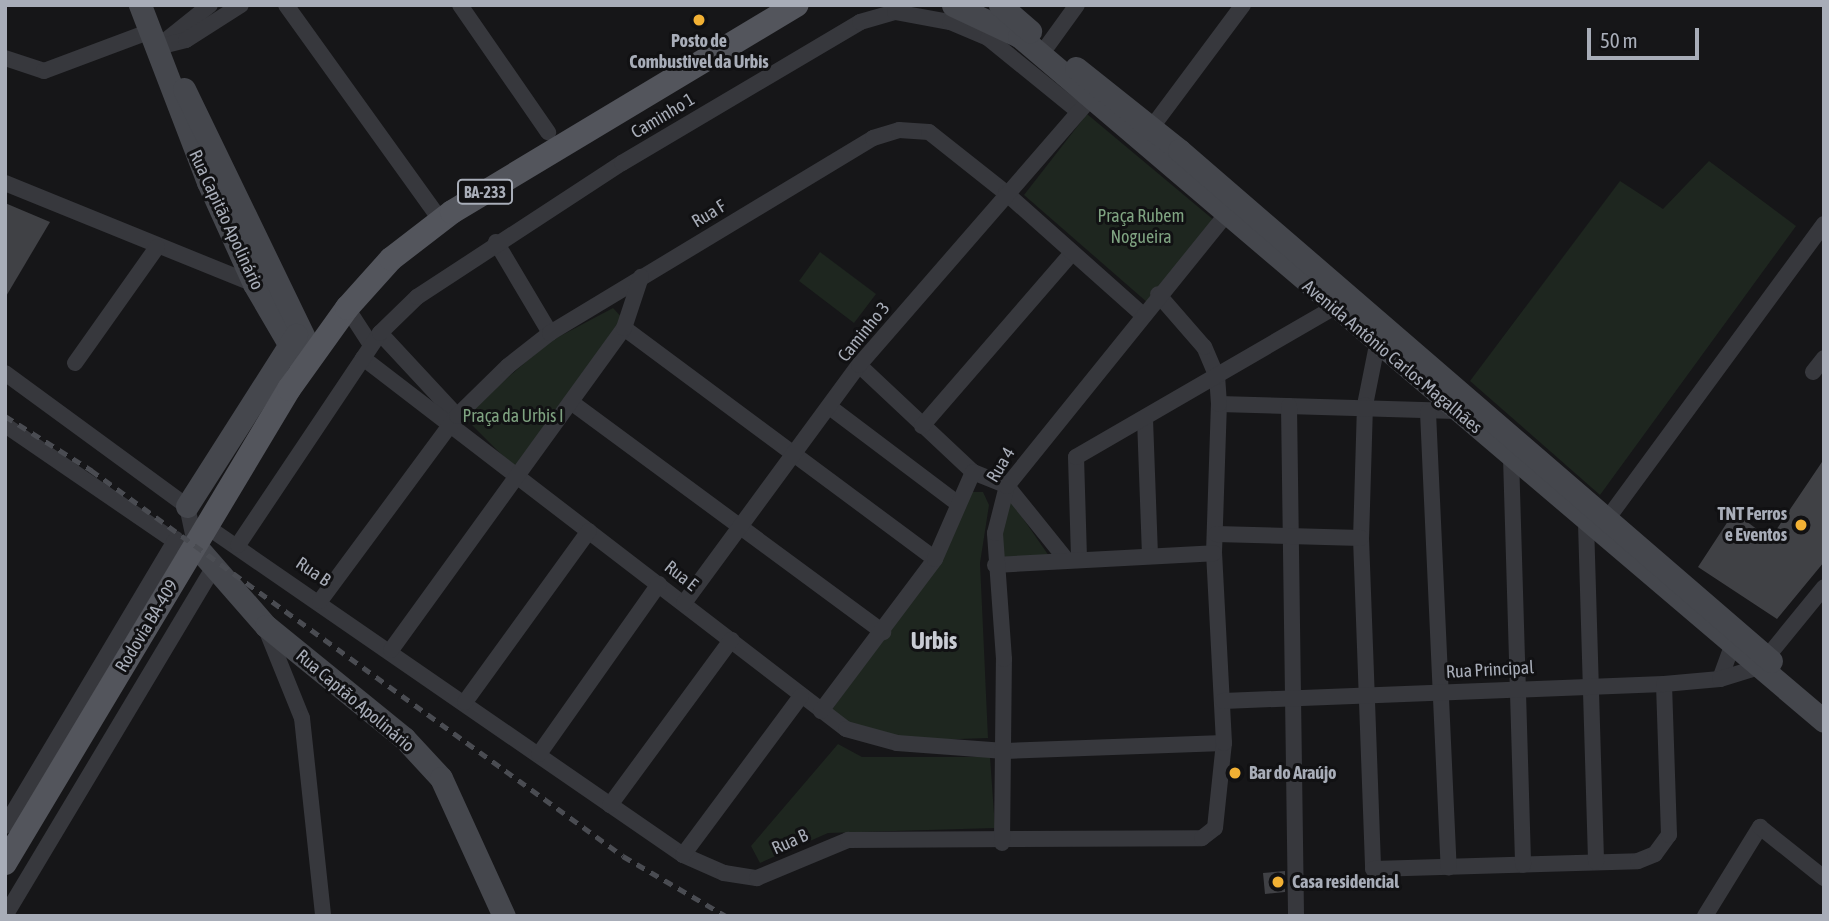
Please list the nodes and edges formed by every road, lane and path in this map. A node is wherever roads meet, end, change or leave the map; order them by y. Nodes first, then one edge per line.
1 (140, 5) edge
2 (210, 5) edge
3 (240, 5) edge
4 (286, 5) edge
5 (460, 5) edge
6 (772, 5) edge
7 (797, 5) edge
8 (953, 5) edge
9 (1000, 5) edge
10 (1077, 5) edge
11 (1243, 5) edge
12 (725, 44) junction
13 (1048, 45) junction
14 (158, 48) junction
15 (5, 58) edge
16 (1084, 105) junction
17 (1152, 127) junction
18 (548, 132) dead end
19 (216, 179) junction
20 (5, 183) edge
21 (1006, 193) junction
22 (1231, 209) junction
23 (433, 211) dead end
24 (1824, 224) edge
25 (496, 242) junction
26 (157, 247) junction
27 (1072, 253) junction
28 (641, 277) junction
29 (254, 284) junction
30 (1158, 294) junction
31 (347, 308) junction
32 (1333, 308) junction
33 (1143, 315) junction
34 (624, 328) junction
35 (550, 333) junction
36 (295, 337) junction
37 (371, 345) junction
38 (1377, 345) junction
39 (1824, 358) edge
40 (308, 361) junction
41 (75, 363) dead end
42 (859, 365) junction
43 (1813, 372) dead end
44 (5, 373) edge
45 (1217, 377) junction
46 (571, 402) junction
47 (1219, 404) junction
48 (1365, 405) junction
49 (1289, 406) junction
50 (831, 408) junction
51 (1455, 411) junction
52 (1428, 412) junction
53 (1145, 419) junction
54 (454, 421) junction
55 (5, 425) edge
56 (922, 426) junction
57 (796, 454) junction
58 (1511, 457) junction
59 (973, 472) junction
60 (514, 476) junction
61 (1007, 486) junction
62 (957, 503) junction
63 (187, 506) junction
64 (1597, 525) junction
65 (741, 528) junction
66 (589, 531) junction
67 (1216, 534) junction
68 (1295, 534) junction
69 (1361, 538) junction
70 (192, 541) junction
71 (238, 545) junction
72 (1214, 553) junction
73 (1150, 554) junction
74 (1073, 558) junction
75 (935, 559) junction
76 (995, 565) junction
77 (212, 570) junction
78 (659, 584) junction
79 (1824, 587) edge
80 (320, 601) junction
81 (684, 603) junction
82 (266, 626) junction
83 (883, 632) junction
84 (731, 640) junction
85 (1731, 648) junction
86 (391, 650) junction
87 (1761, 663) junction
88 (1720, 679) junction
89 (1664, 684) junction
90 (1590, 685) junction
91 (1514, 688) junction
92 (1443, 692) junction
93 (801, 696) junction
94 (1367, 696) junction
95 (1292, 700) junction
96 (1223, 701) junction
97 (1824, 701) edge
98 (464, 702) junction
99 (821, 711) junction
100 (1824, 722) edge
101 (1224, 743) junction
102 (1005, 751) junction
103 (538, 754) junction
104 (610, 805) junction
105 (5, 826) edge
106 (1002, 843) junction
107 (683, 855) junction
108 (1596, 862) junction
109 (5, 863) edge
110 (1523, 865) junction
111 (1449, 869) junction
112 (1824, 878) edge
113 (5, 916) edge
114 (323, 916) edge
115 (504, 916) edge
116 (1296, 916) edge
117 (1705, 916) edge

1 - 14 main road, Rua Capitão Apolinário
2 - 14 street
3 - 14 street
4 - 23 street
5 - 18 street
6 - 12 main road, BA-233
7 - 12 main road, BA-233
8 - 16 main road, Avenida Antônio Carlos Magalhães
9 - 13 main road, Avenida Antônio Carlos Magalhães
10 - 13 street
11 - 17 street
12 - 31 main road, BA-233
13 - 17 main road, Avenida Antônio Carlos Magalhães
14 - 15 street
14 - 19 main road, Rua Capitão Apolinário
16 - 21 street, Caminho 3
16 - 22 main road, Avenida Antônio Carlos Magalhães
16 - 25 street, Caminho 1
17 - 22 main road, Avenida Antônio Carlos Magalhães
19 - 29 main road, Rua Capitão Apolinário
19 - 36 main road, Rua Capitão Apolinário
20 - 26 street
21 - 27 street
21 - 28 street, Rua F
21 - 42 street, Caminho 3
22 - 30 street, Rua 4
22 - 32 main road, Avenida Antônio Carlos Magalhães
22 - 64 main road, Avenida Antônio Carlos Magalhães
24 - 64 street
25 - 35 street
25 - 37 street, Caminho 1
26 - 29 street
26 - 41 street
27 - 33 street
27 - 56 street
28 - 34 street
28 - 35 street, Rua F
29 - 36 main road, Rua Capitão Apolinário
30 - 33 street, Rua 4
30 - 45 street
31 - 37 street, Rua E
31 - 40 main road, BA-233
32 - 38 main road, Avenida Antônio Carlos Magalhães
32 - 45 street
33 - 61 street, Rua 4
34 - 46 street
34 - 57 street
35 - 54 street, Rua F
36 - 40 main road, Rua Capitão Apolinário
36 - 63 main road
37 - 54 street, Rua E
37 - 54 street
37 - 71 street, Caminho 1
38 - 48 street
38 - 51 main road, Avenida Antônio Carlos Magalhães
39 - 43 street
40 - 70 main road, Rodovia BA-409 / BA-233
42 - 50 street, Caminho 3
42 - 56 street
44 - 63 street
45 - 47 street
45 - 53 street
46 - 60 street
46 - 65 street
47 - 49 street
47 - 67 street
48 - 49 street
48 - 52 street
48 - 69 street
49 - 68 street
50 - 57 street, Caminho 3
50 - 62 street
51 - 52 street
51 - 58 main road, Avenida Antônio Carlos Magalhães
52 - 92 street
53 - 73 street
53 - 74 street
54 - 60 street, Rua E
54 - 80 street, Rua F
55 - 70 street, Rua B
56 - 59 street
57 - 65 street, Caminho 3
57 - 75 street
58 - 64 main road, Avenida Antônio Carlos Magalhães
58 - 91 street
59 - 61 street
59 - 62 street
60 - 66 street, Rua E
60 - 86 street
61 - 74 street
61 - 76 street, Rua 4
62 - 75 street
63 - 70 street
64 - 85 main road, Avenida Antônio Carlos Magalhães
64 - 87 main road, Avenida Antônio Carlos Magalhães
64 - 90 street
65 - 81 street, Caminho 3
65 - 83 street
66 - 78 street, Rua E
66 - 98 street
67 - 68 street
67 - 72 street
68 - 69 street
68 - 95 street
69 - 94 street
70 - 71 street, Rua B
70 - 77 main road, Rua Captão Apolinário
70 - 105 street
70 - 109 main road, Rodovia BA-409 / BA-233
71 - 80 street, Rua B
72 - 73 street
72 - 96 street, Rua B
73 - 74 street
74 - 76 street
75 - 83 street
76 - 102 street, Rua 4
77 - 82 main road, Rua Captão Apolinário
77 - 113 street
78 - 81 street, Rua E
78 - 103 street
79 - 87 street
80 - 86 street, Rua B
81 - 84 street, Rua E
82 - 114 street
82 - 115 main road, Rua Captão Apolinário
83 - 99 street
84 - 93 street, Rua E
84 - 104 street
85 - 87 main road, Avenida Antônio Carlos Magalhães
85 - 88 street
86 - 98 street, Rua B
87 - 88 street, Rua Principal
87 - 97 main road, Avenida Antônio Carlos Magalhães
87 - 100 main road, Avenida Antônio Carlos Magalhães
88 - 89 street, Rua Principal
89 - 90 street, Rua Principal
89 - 108 street
90 - 91 street, Rua Principal
90 - 108 street
91 - 92 street, Rua Principal
91 - 110 street
92 - 94 street, Rua Principal
92 - 111 street
93 - 99 street, Rua E
93 - 107 street
94 - 95 street, Rua Principal
94 - 111 street
95 - 96 street, Rua Principal
95 - 116 street
96 - 101 street, Rua B
98 - 103 street, Rua B
99 - 102 street, Rua E
101 - 102 street, Rua E
101 - 106 street, Rua B
102 - 106 street, Rua 4
103 - 104 street, Rua B
104 - 107 street, Rua B
106 - 107 street, Rua B
108 - 110 street
110 - 111 street
112 - 117 street

